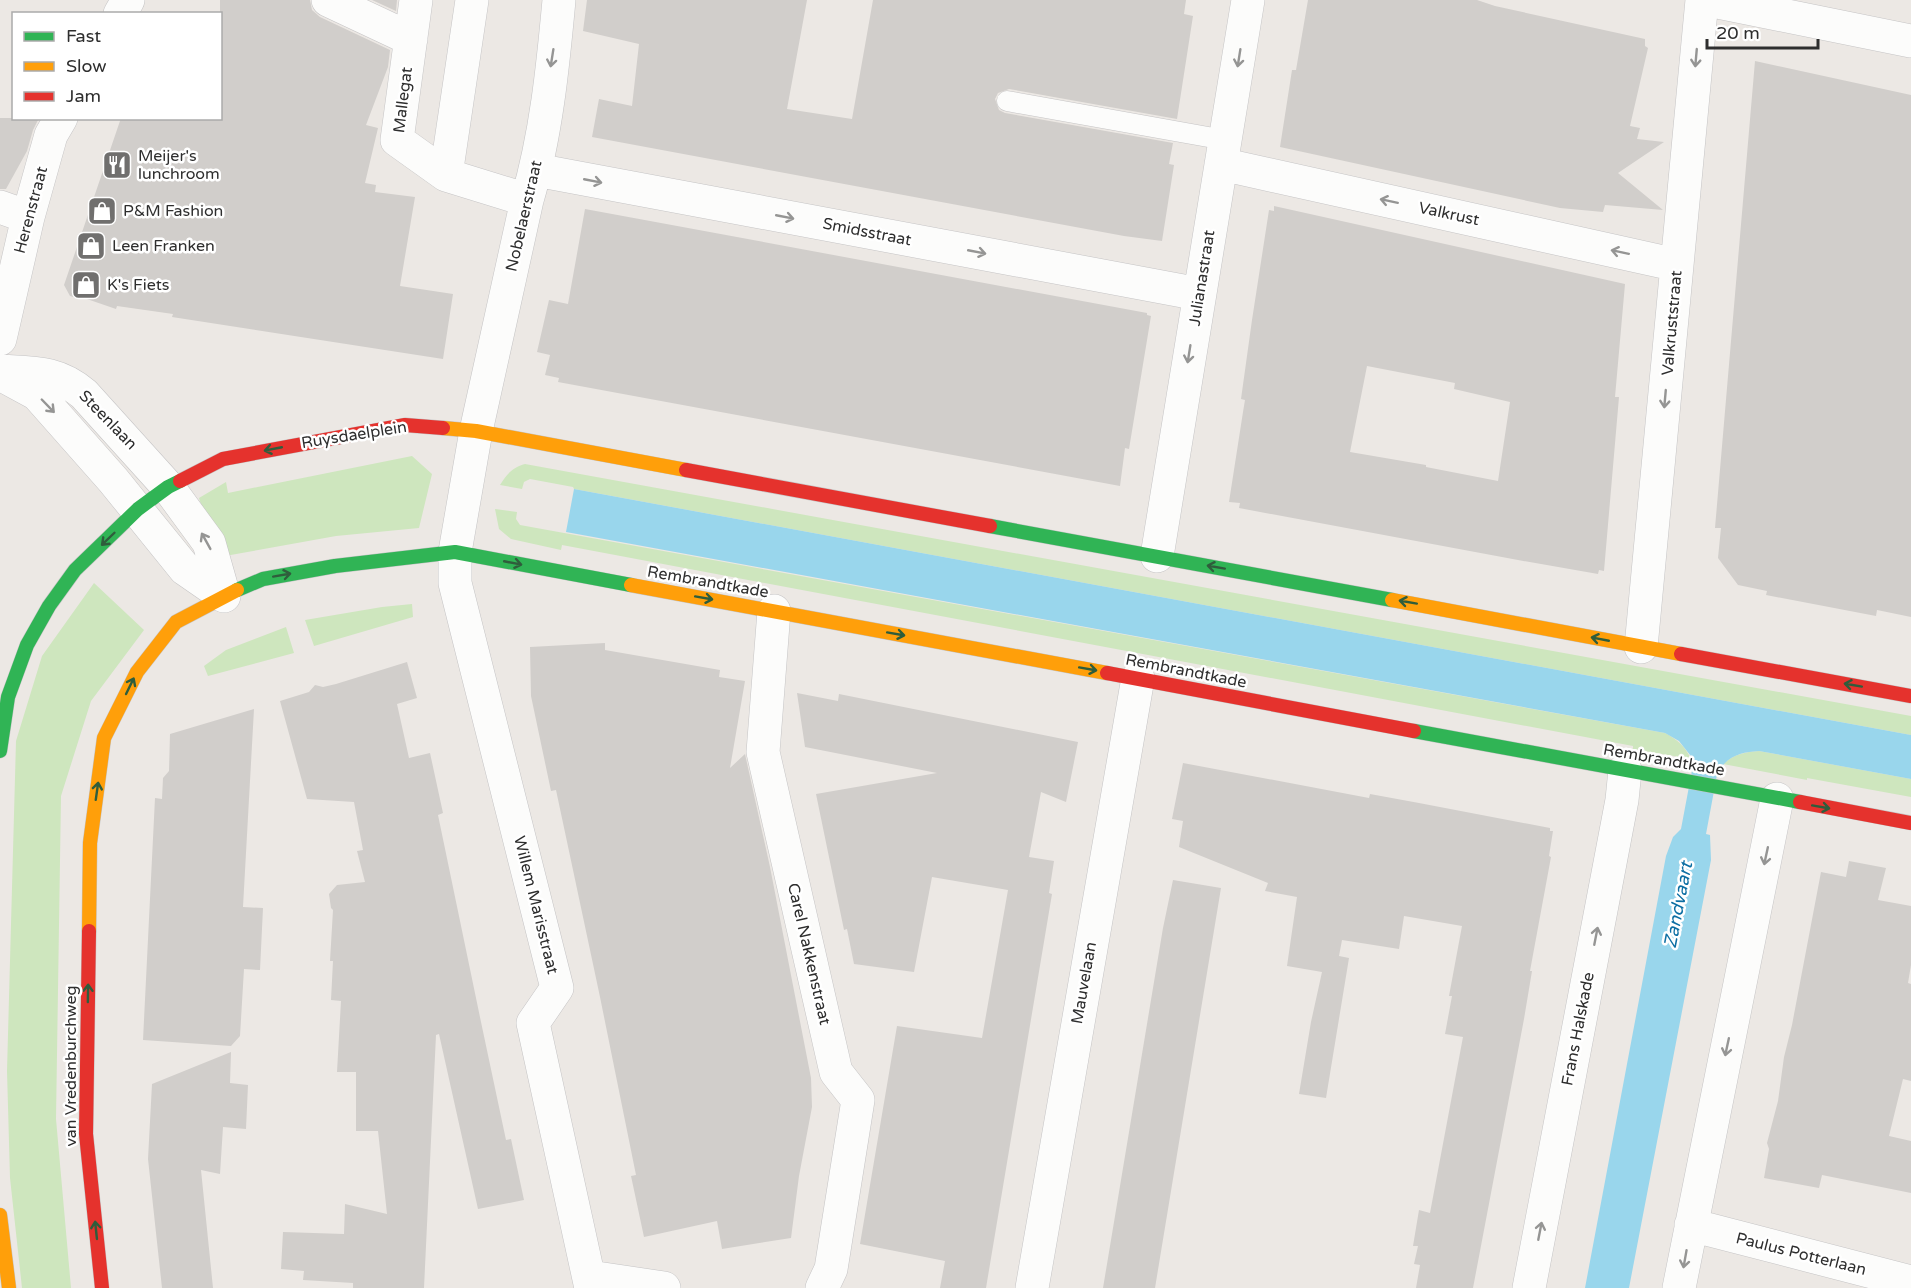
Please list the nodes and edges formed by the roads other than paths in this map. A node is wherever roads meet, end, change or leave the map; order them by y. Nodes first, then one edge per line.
1 (328, 0) edge
2 (416, 0) edge
3 (472, 0) edge
4 (559, 0) edge
5 (1248, 0) edge
6 (1702, 0) edge
7 (1708, 0) edge
8 (411, 39) junction
9 (1911, 41) edge
10 (1007, 101) dead end
11 (60, 120) edge
12 (1223, 152) junction
13 (446, 175) junction
14 (531, 185) junction
15 (14, 212) edge
16 (1677, 265) junction
17 (1199, 294) junction
18 (0, 339) edge
19 (0, 372) edge
20 (476, 431) junction
21 (168, 487) junction
22 (138, 509) junction
23 (455, 552) junction
24 (1157, 556) junction
25 (224, 596) junction
26 (774, 611) junction
27 (1641, 647) junction
28 (1138, 678) junction
29 (1911, 696) edge
30 (0, 750) edge
31 (1625, 770) junction
32 (1777, 798) junction
33 (1911, 823) edge
34 (0, 1215) edge
35 (1690, 1225) junction
36 (590, 1282) edge
37 (1911, 1282) edge
38 (9, 1288) edge
39 (102, 1288) edge
40 (664, 1288) edge
41 (822, 1288) edge
42 (1032, 1288) edge
43 (1529, 1288) edge
44 (1679, 1288) edge

1 - 8 street
2 - 8 street, Mallegat
3 - 13 street
4 -> 14 street, Nobelaerstraat
5 -> 12 street, Julianastraat
6 -> 16 street, Valkruststraat
7 - 9 street
8 - 13 street, Mallegat
10 - 12 lane
11 - 15 street, Herenstraat
16 -> 12 street, Valkrust
12 - 17 street, Julianastraat
13 - 14 street, Mallegat
14 -> 17 street, Smidsstraat
14 - 20 street, Nobelaerstraat
15 - 18 street, Herenstraat
16 -> 27 street, Valkruststraat
17 -> 24 street, Julianastraat
19 - 21 street, Steenlaan
19 -> 22 street, Steenlaan
20 -> 21 street, Ruysdaelplein
20 - 23 street
20 - 24 street
21 - 22 street, Ruysdaelplein
25 -> 21 street
22 - 25 street
22 -> 30 street, Ruysdaelplein
25 -> 23 street
23 -> 26 street, Rembrandtkade
23 - 36 street, Willem Marisstraat
27 -> 24 street
39 -> 25 street, van Vredenburchweg
26 -> 28 street, Rembrandtkade
26 - 41 street, Carel Nakkenstraat
29 -> 27 street
28 - 31 street, Rembrandtkade
28 - 42 street, Mauvelaan
31 - 32 street, Rembrandtkade
43 -> 31 street, Frans Halskade
32 -> 33 street, Rembrandtkade
32 -> 35 street
34 - 38 street
35 - 37 street, Paulus Potterlaan
35 -> 44 street
36 - 40 street

